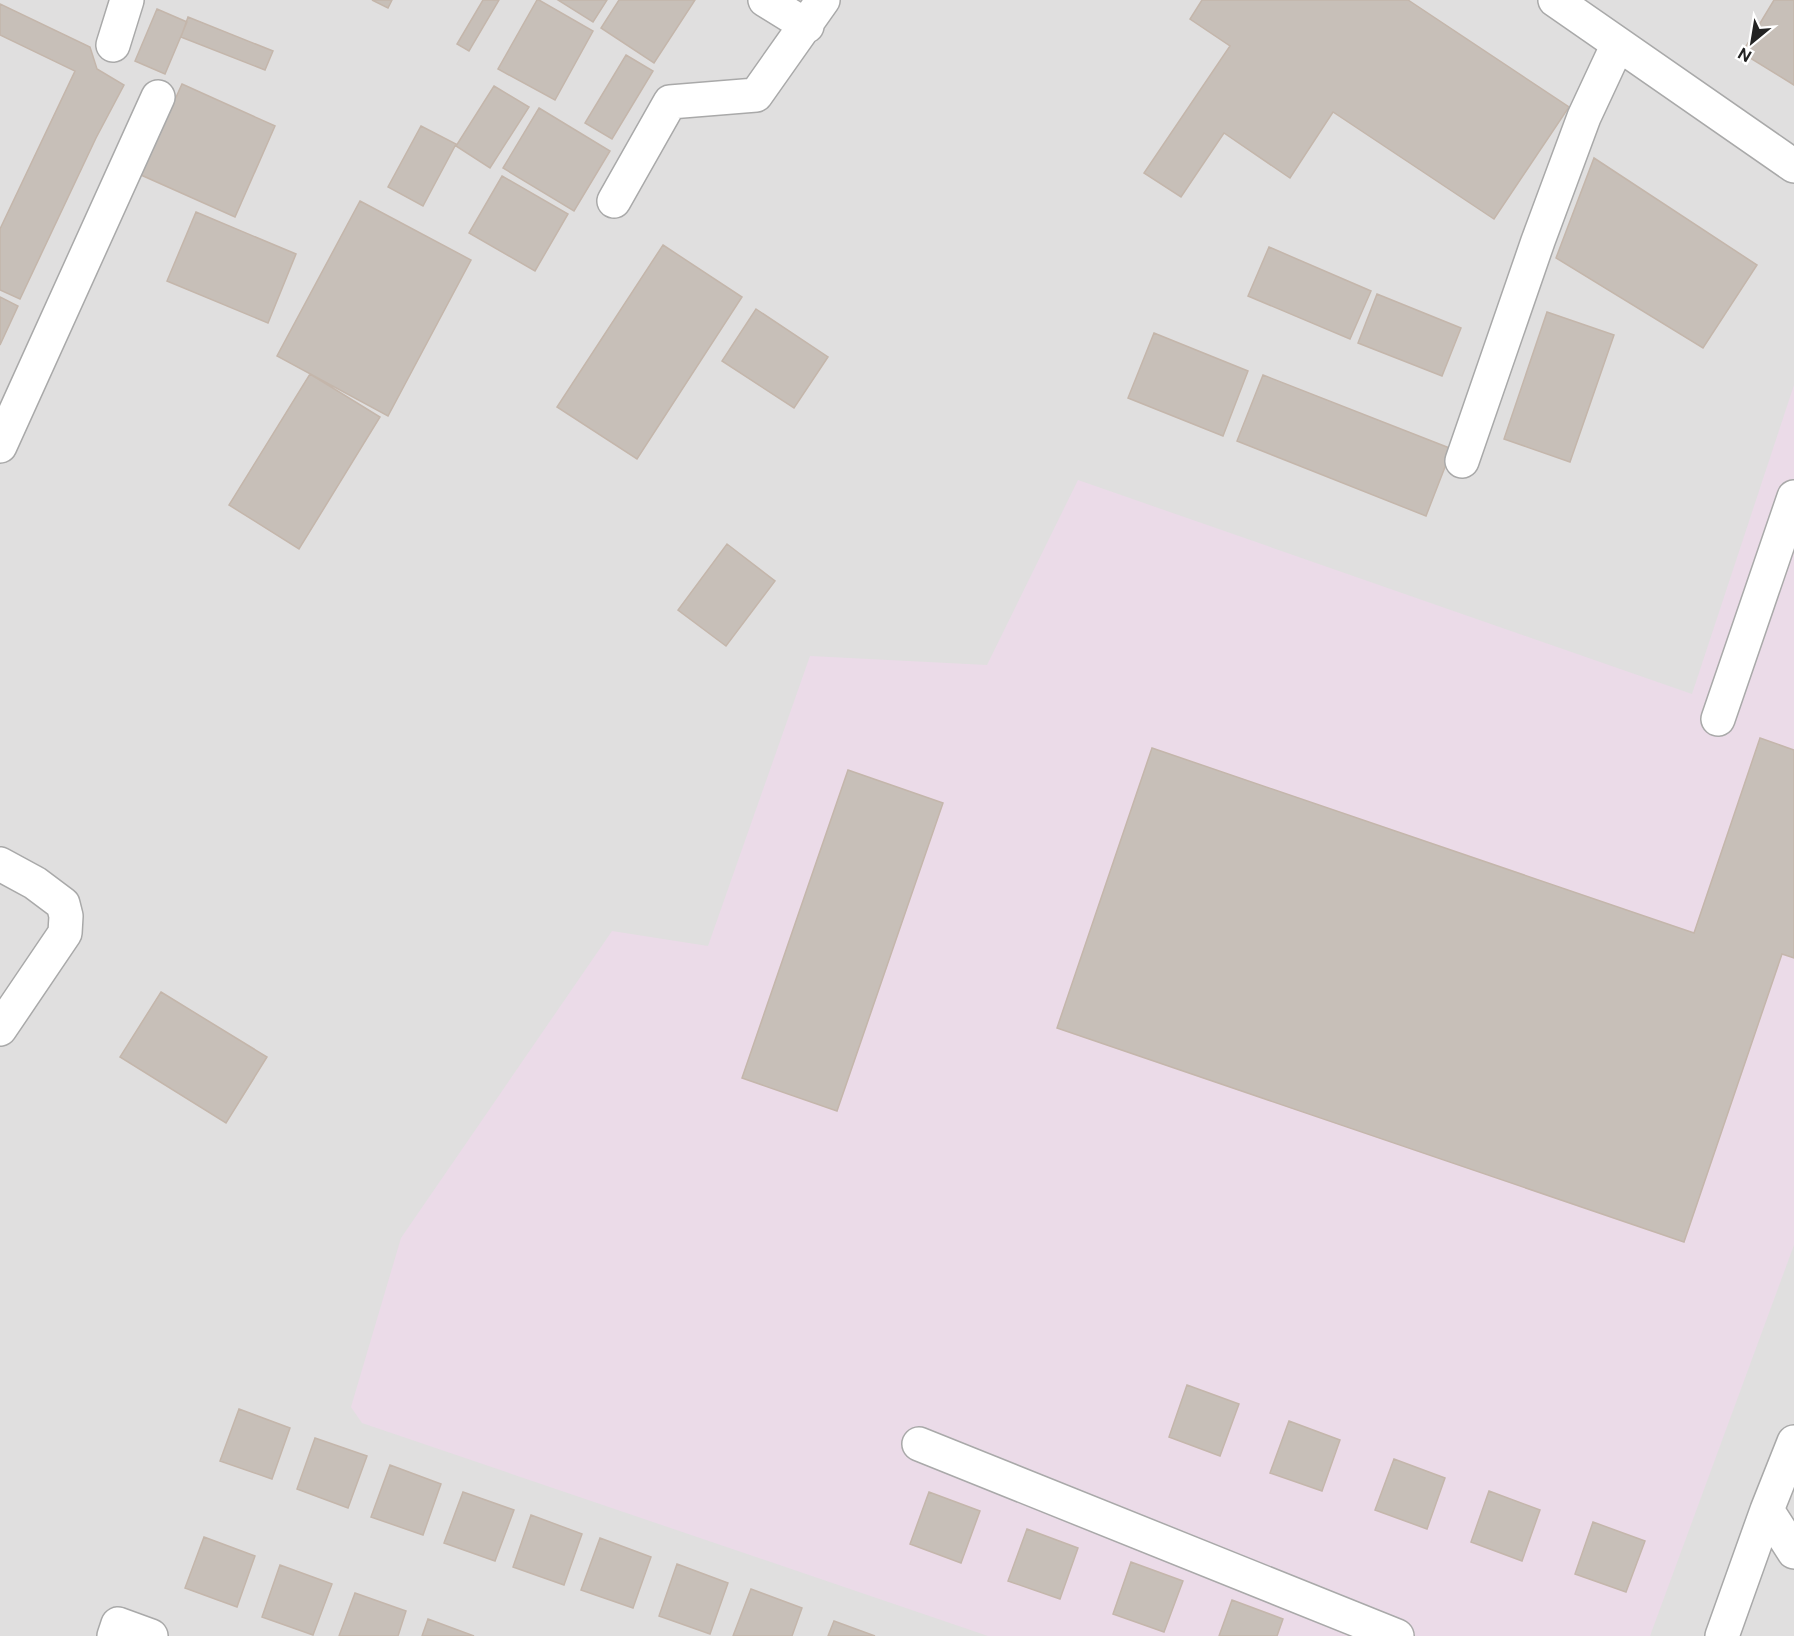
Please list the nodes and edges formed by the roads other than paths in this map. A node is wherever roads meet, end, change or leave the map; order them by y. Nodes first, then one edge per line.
1 (127, 0) edge
2 (765, 0) edge
3 (1555, 0) edge
4 (815, 13) edge
5 (1618, 44) junction
6 (113, 45) dead end
7 (158, 97) dead end
8 (1794, 166) edge
9 (614, 201) dead end
10 (0, 446) edge
11 (1462, 461) dead end
12 (1794, 497) edge
13 (1718, 719) dead end
14 (0, 864) edge
15 (0, 1029) edge
16 (1794, 1442) edge
17 (919, 1444) dead end
18 (1767, 1510) junction
19 (1794, 1552) edge
20 (114, 1636) edge
21 (151, 1636) edge
22 (1397, 1636) edge
23 (1722, 1636) edge

1 - 6 street
2 - 4 street
3 - 5 street
4 - 9 street
5 - 8 street
5 - 11 street
7 - 10 street
12 - 13 street
14 - 15 street
16 - 18 street
17 - 22 street
18 - 19 street
18 - 23 street
20 - 21 street

